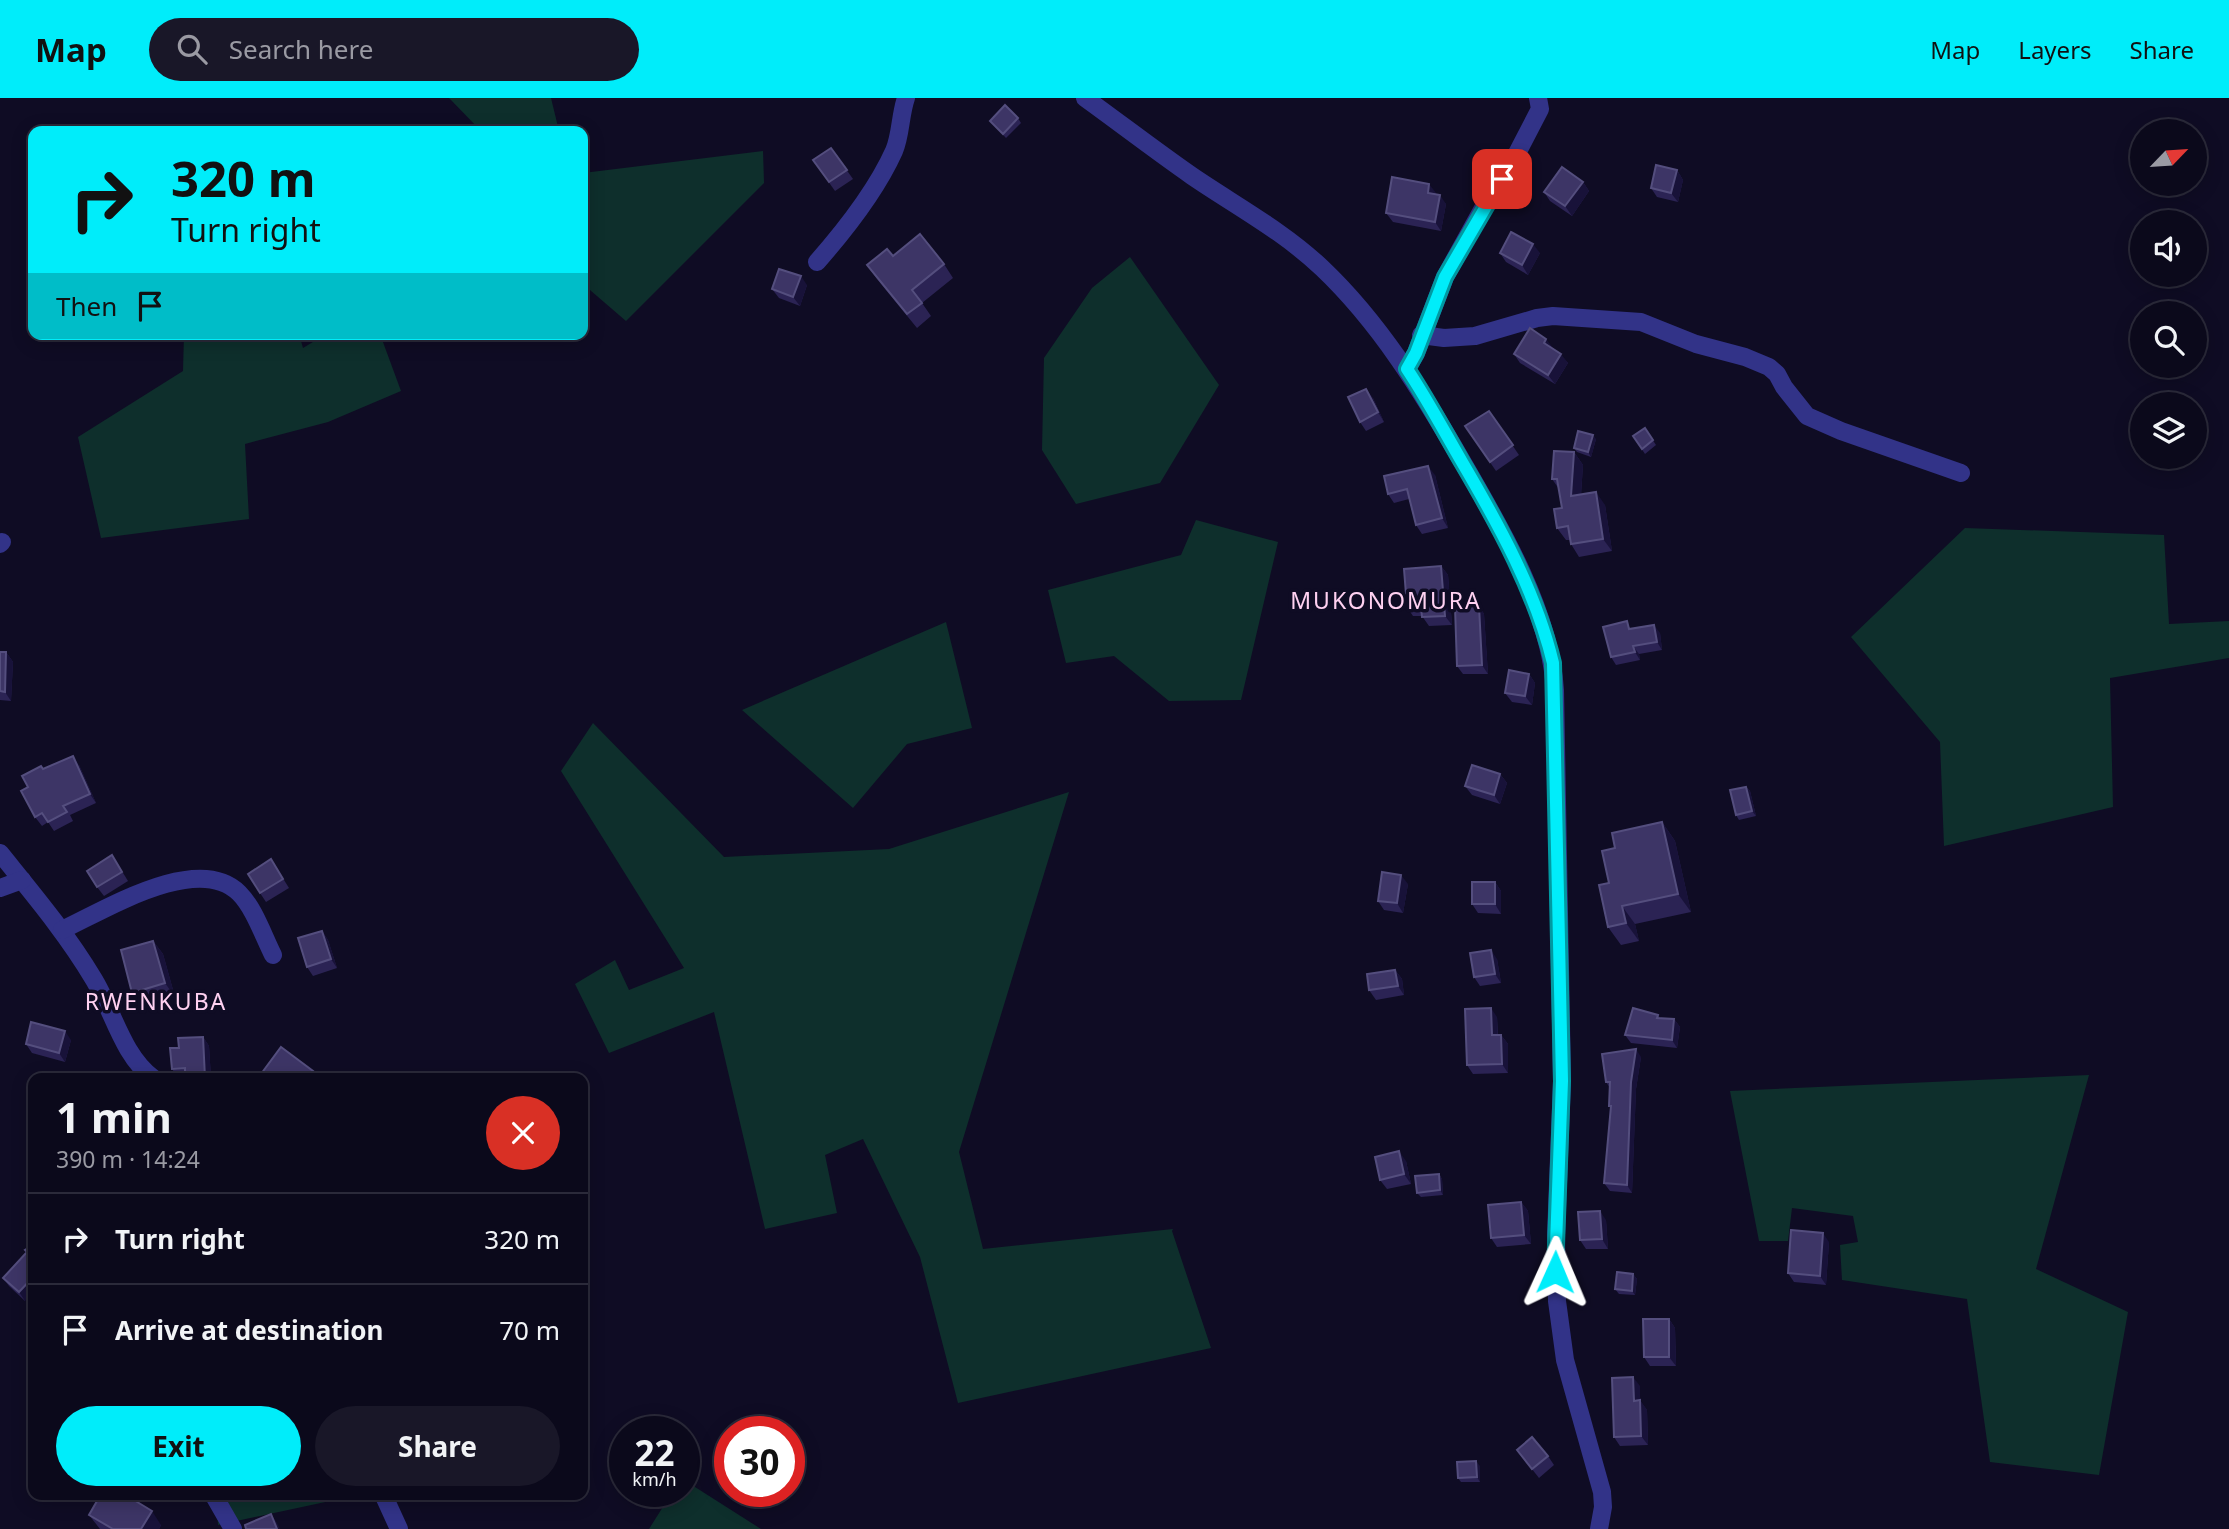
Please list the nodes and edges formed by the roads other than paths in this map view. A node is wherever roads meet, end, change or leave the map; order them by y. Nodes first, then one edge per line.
1 (906, 98) edge
2 (1085, 98) edge
3 (1538, 98) edge
4 (817, 262) dead end
5 (1421, 335) junction
6 (1407, 369) junction
7 (1961, 473) dead end
8 (0, 853) edge
9 (22, 880) junction
10 (0, 888) edge
11 (62, 930) junction
12 (273, 955) dead end
13 (143, 1073) edge
14 (216, 1500) edge
15 (386, 1500) edge
16 (233, 1529) edge
17 (399, 1529) edge
18 (1599, 1529) edge

1 - 4 street
2 - 6 street
3 - 5 street
5 - 6 street
5 - 7 street
6 - 18 street
8 - 9 street
9 - 10 street
9 - 11 street
11 - 12 street
11 - 13 street
14 - 16 street
15 - 17 street

